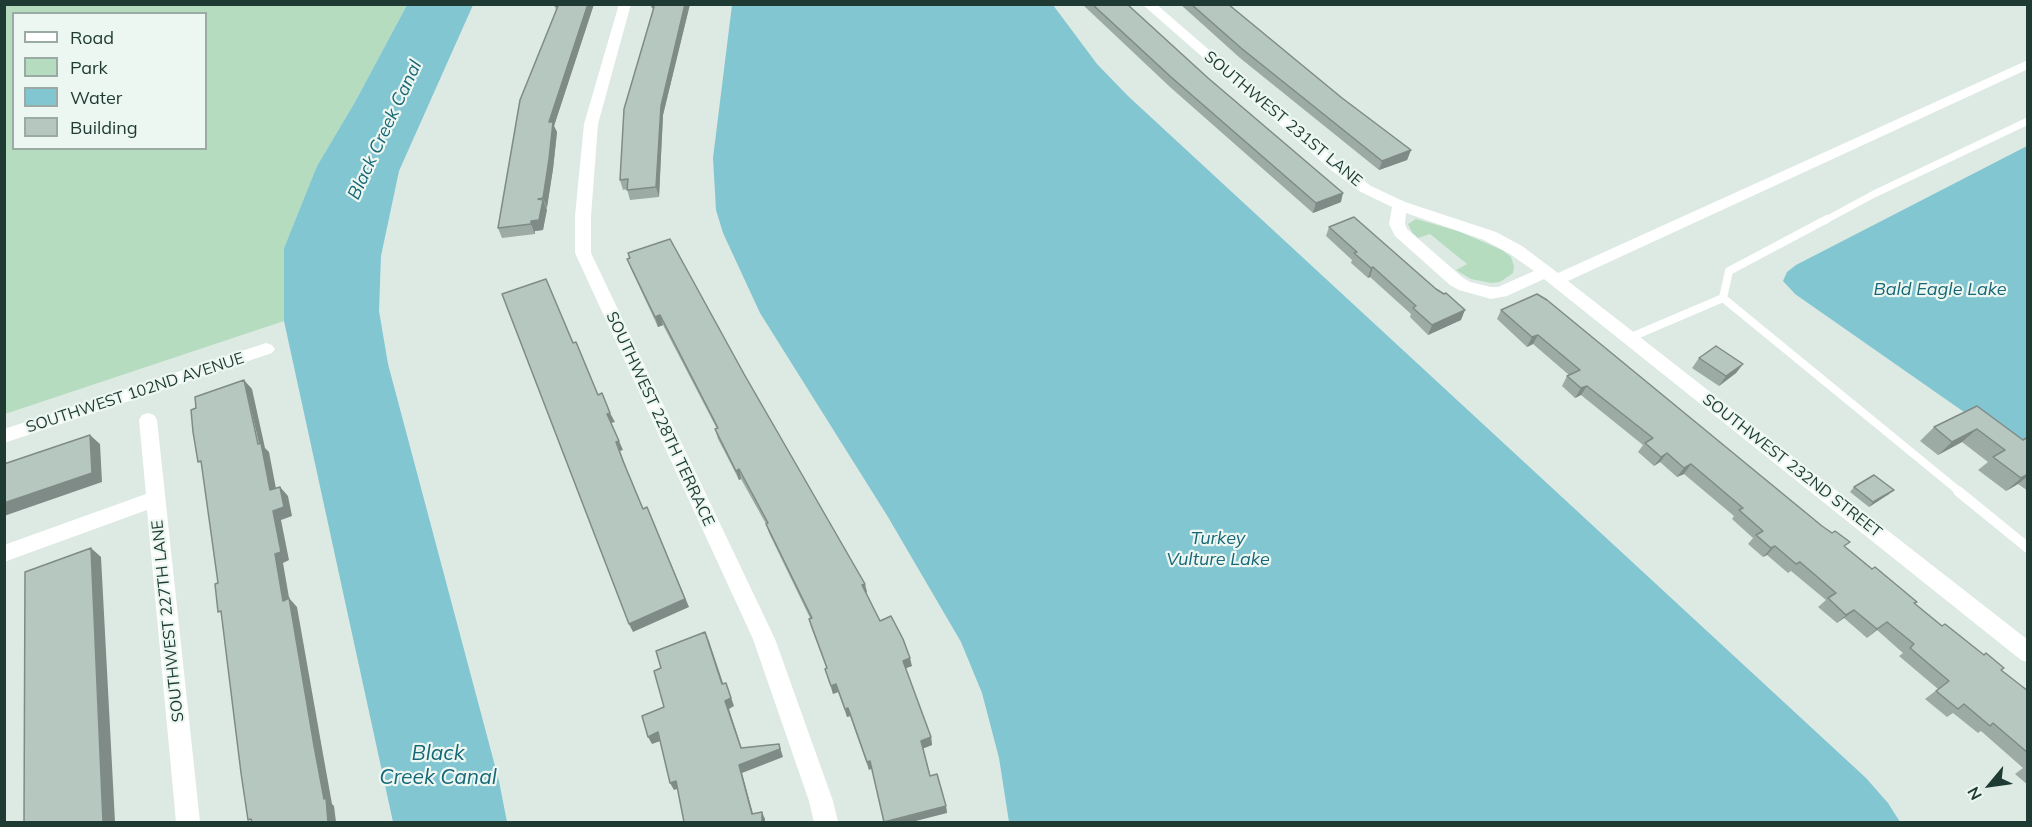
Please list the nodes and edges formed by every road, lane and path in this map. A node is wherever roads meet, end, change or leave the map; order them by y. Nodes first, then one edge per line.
1 (625, 4) edge
2 (1148, 4) edge
3 (2028, 64) edge
4 (2028, 121) edge
5 (1400, 205) junction
6 (1551, 276) junction
7 (1723, 298) junction
8 (1629, 338) junction
9 (266, 349) dead end
10 (148, 420) dead end
11 (4, 436) edge
12 (155, 499) junction
13 (2028, 548) edge
14 (4, 554) edge
15 (2028, 653) edge
16 (188, 822) edge
17 (826, 822) edge

1 - 17 street, SOUTHWEST 228TH TERRACE
2 - 5 street, SOUTHWEST 231ST LANE
3 - 6 street
4 - 7 lane
5 - 6 street, SOUTHWEST 231ST LANE
5 - 6 street
6 - 8 street, SOUTHWEST 232ND STREET
7 - 8 lane
7 - 13 lane
8 - 15 street, SOUTHWEST 232ND STREET
9 - 11 street, SOUTHWEST 102ND AVENUE
10 - 12 street, SOUTHWEST 227TH LANE
12 - 14 street
12 - 16 street, SOUTHWEST 227TH LANE

